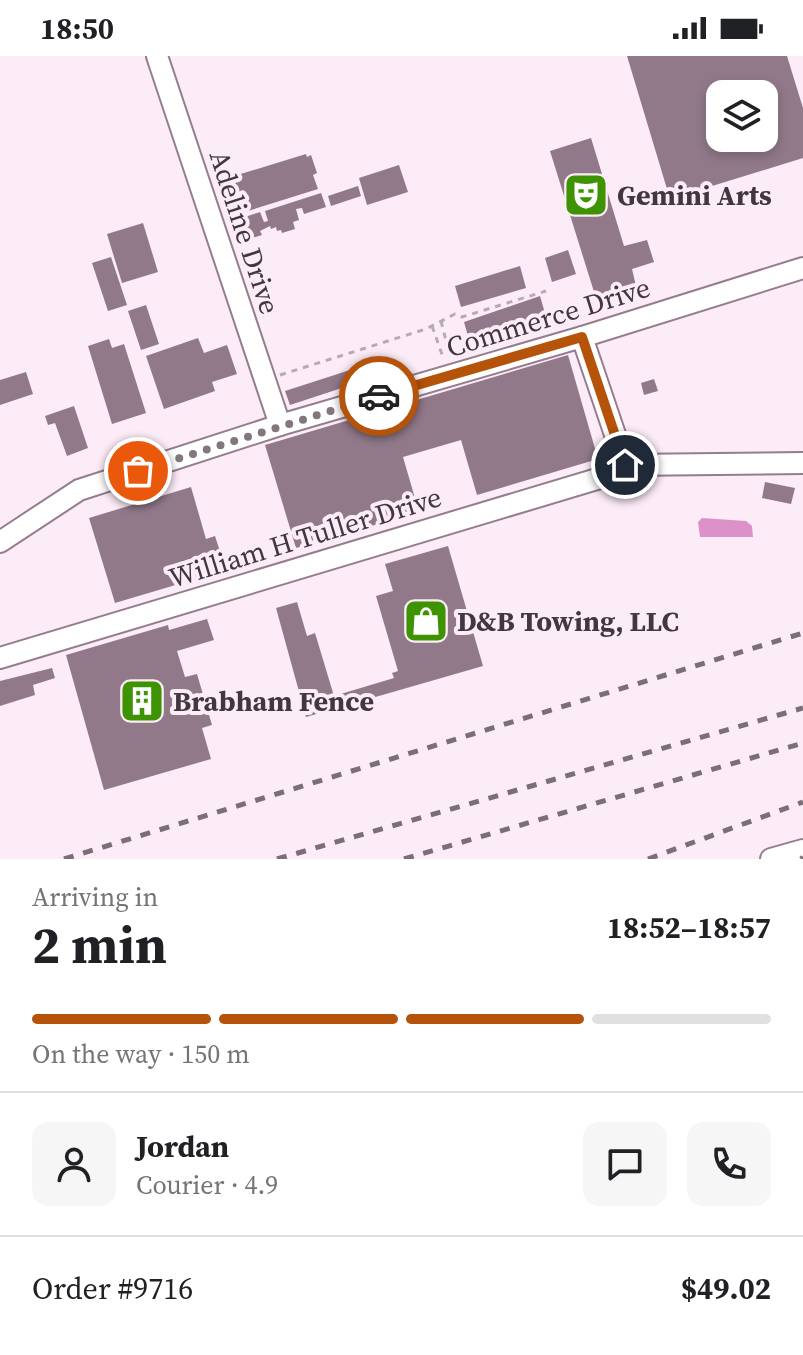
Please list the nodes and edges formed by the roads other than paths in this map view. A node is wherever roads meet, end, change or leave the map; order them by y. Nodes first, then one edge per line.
1 (160, 57) edge
2 (803, 268) edge
3 (582, 337) junction
4 (280, 425) junction
5 (803, 463) edge
6 (626, 467) junction
7 (0, 542) edge
8 (0, 658) edge
9 (803, 850) edge
10 (771, 859) edge

1 - 4 street, Adeline Drive
2 - 3 street, Commerce Drive
3 - 4 street, Commerce Drive
3 - 6 street
4 - 7 street, Commerce Drive
5 - 6 street, William H Tuller Drive
6 - 8 street, William H Tuller Drive
9 - 10 street

